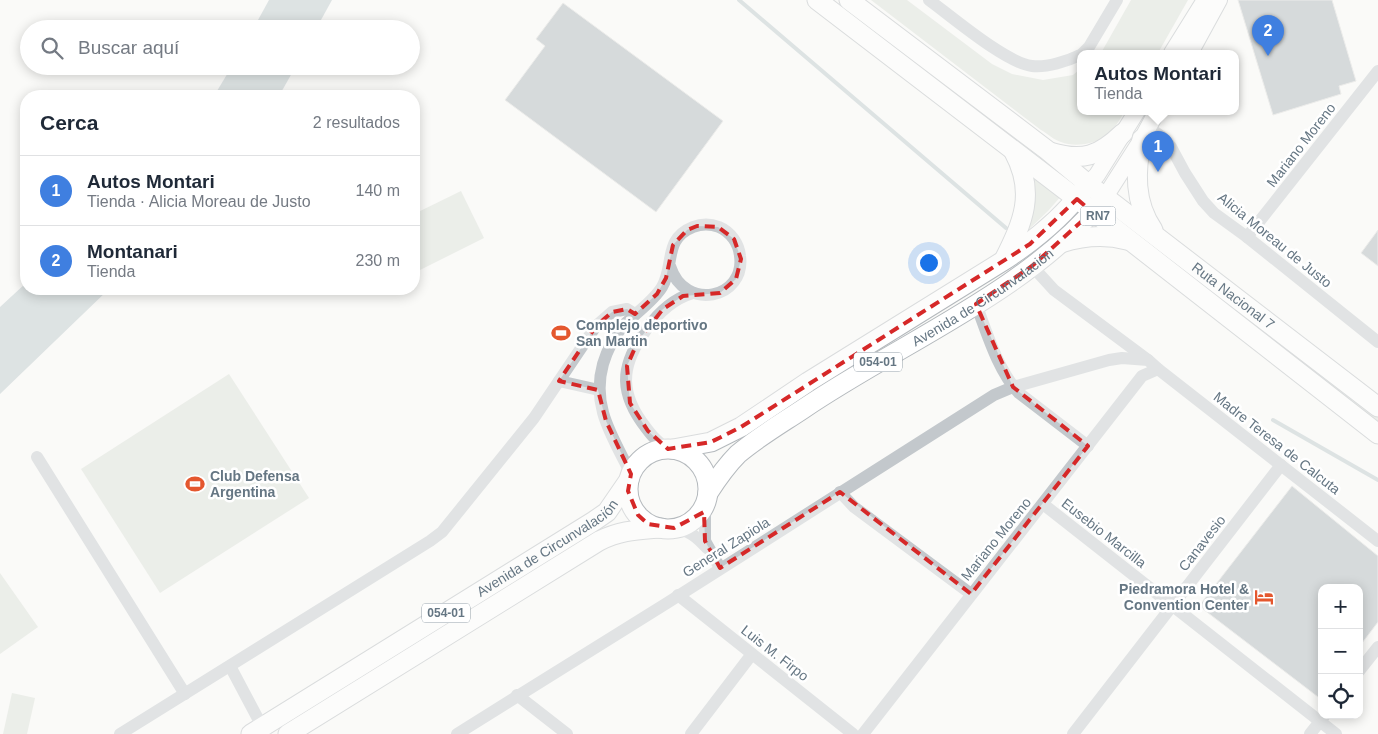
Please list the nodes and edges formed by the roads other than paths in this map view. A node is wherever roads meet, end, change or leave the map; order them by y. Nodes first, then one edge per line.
1 (816, 0) edge
2 (849, 0) edge
3 (929, 0) edge
4 (1117, 0) edge
5 (1205, 0) edge
6 (1218, 0) edge
7 (1086, 50) edge
8 (1174, 50) edge
9 (1192, 50) edge
10 (1077, 57) edge
11 (1378, 71) edge
12 (1134, 115) edge
13 (1155, 115) edge
14 (1123, 133) junction
15 (1145, 133) junction
16 (1013, 150) junction
17 (1047, 150) junction
18 (1083, 192) junction
19 (1105, 197) junction
20 (1092, 212) junction
21 (1247, 237) junction
22 (1158, 238) junction
23 (1130, 241) junction
24 (1060, 244) junction
25 (1003, 262) junction
26 (670, 266) junction
27 (1032, 266) junction
28 (693, 293) junction
29 (976, 304) junction
30 (635, 314) junction
31 (1378, 342) edge
32 (1148, 360) junction
33 (1158, 369) junction
34 (559, 381) junction
35 (1013, 387) junction
36 (599, 390) junction
37 (1378, 407) edge
38 (1378, 434) edge
39 (1088, 446) junction
40 (670, 449) junction
41 (37, 457) dead end
42 (1281, 465) junction
43 (630, 477) junction
44 (840, 492) junction
45 (707, 500) junction
46 (1043, 504) junction
47 (668, 528) junction
48 (1378, 541) edge
49 (708, 550) junction
50 (720, 568) junction
51 (971, 594) junction
52 (678, 595) junction
53 (1172, 605) junction
54 (1378, 647) edge
55 (752, 654) junction
56 (230, 666) junction
57 (1363, 666) edge
58 (185, 694) junction
59 (517, 695) junction
60 (1318, 715) edge
61 (1321, 719) edge
62 (1323, 719) edge
63 (298, 725) edge
64 (260, 732) edge
65 (120, 734) edge
66 (457, 734) edge
67 (567, 734) edge
68 (691, 734) edge
69 (853, 734) edge
70 (863, 734) edge
71 (1073, 734) edge
72 (1310, 734) edge
73 (1336, 734) edge

1 - 16 highway, RN7
2 - 17 highway, RN7
3 - 10 street
4 - 7 street
5 - 8 main road
6 - 9 main road
11 - 21 street, Mariano Moreno
12 - 14 main road, 054-01
13 - 15 main road, 054-01
14 - 17 highway
14 - 18 main road, 054-01
15 - 19 main road, 054-01
15 - 21 street, Alicia Moreau de Justo
15 - 22 highway
16 - 18 highway, RN7
16 - 25 highway
17 - 18 highway, RN7
18 - 19 highway, Ruta Nacional 7 / RN7
18 - 20 highway, RN7
18 - 25 highway, Avenida de Circunvalación / 054-01
19 - 20 highway, Avenida de Circunvalación / 054-01
19 - 22 highway, Ruta Nacional 7 / RN7
20 - 23 highway, RN7
20 - 24 highway, Avenida de Circunvalación / 054-01
21 - 31 street, Alicia Moreau de Justo
22 - 37 highway, Ruta Nacional 7 / RN7
23 - 24 highway
23 - 38 highway, RN7
24 - 27 highway, Avenida de Circunvalación / 054-01
25 - 40 highway, Avenida de Circunvalación / 054-01
26 - 28 street
26 - 28 street
26 - 30 street
27 - 29 highway, Avenida de Circunvalación / 054-01
27 - 32 street, Madre Teresa de Calcuta
28 - 40 street
29 - 35 street
29 - 45 highway, Avenida de Circunvalación / 054-01
30 - 34 street
30 - 36 street
32 - 33 street, Madre Teresa de Calcuta
32 - 35 street, General Zapiola
33 - 39 street, Mariano Moreno
33 - 42 street, Madre Teresa de Calcuta
34 - 36 street
34 - 56 street
35 - 39 street
35 - 44 street, General Zapiola
36 - 43 street
39 - 46 street, Mariano Moreno
40 - 43 highway, Avenida de Circunvalación / 054-01
40 - 45 highway
41 - 58 street
42 - 48 street, Madre Teresa de Calcuta
42 - 53 street, Canavesio
43 - 47 highway, Avenida de Circunvalación
43 - 63 highway, Avenida de Circunvalación / 054-01
44 - 50 street, General Zapiola
44 - 51 street
45 - 47 highway, Avenida de Circunvalación / 054-01
45 - 49 street
46 - 51 street, Mariano Moreno
46 - 53 street, Eusebio Marcilla
47 - 49 street
47 - 63 highway, Avenida de Circunvalación / 054-01
49 - 50 street
50 - 52 street, General Zapiola
51 - 70 street, Mariano Moreno
52 - 55 street, Luis M. Firpo
52 - 59 street, General Zapiola
53 - 60 street, Eusebio Marcilla
53 - 71 street, Canavesio
54 - 57 street
55 - 68 street
55 - 69 street, Luis M. Firpo
56 - 58 street
56 - 64 street
58 - 65 street
59 - 66 street, General Zapiola
59 - 67 street
61 - 72 street
62 - 73 street, Eusebio Marcilla
63 - 64 highway, Avenida de Circunvalación / 054-01

